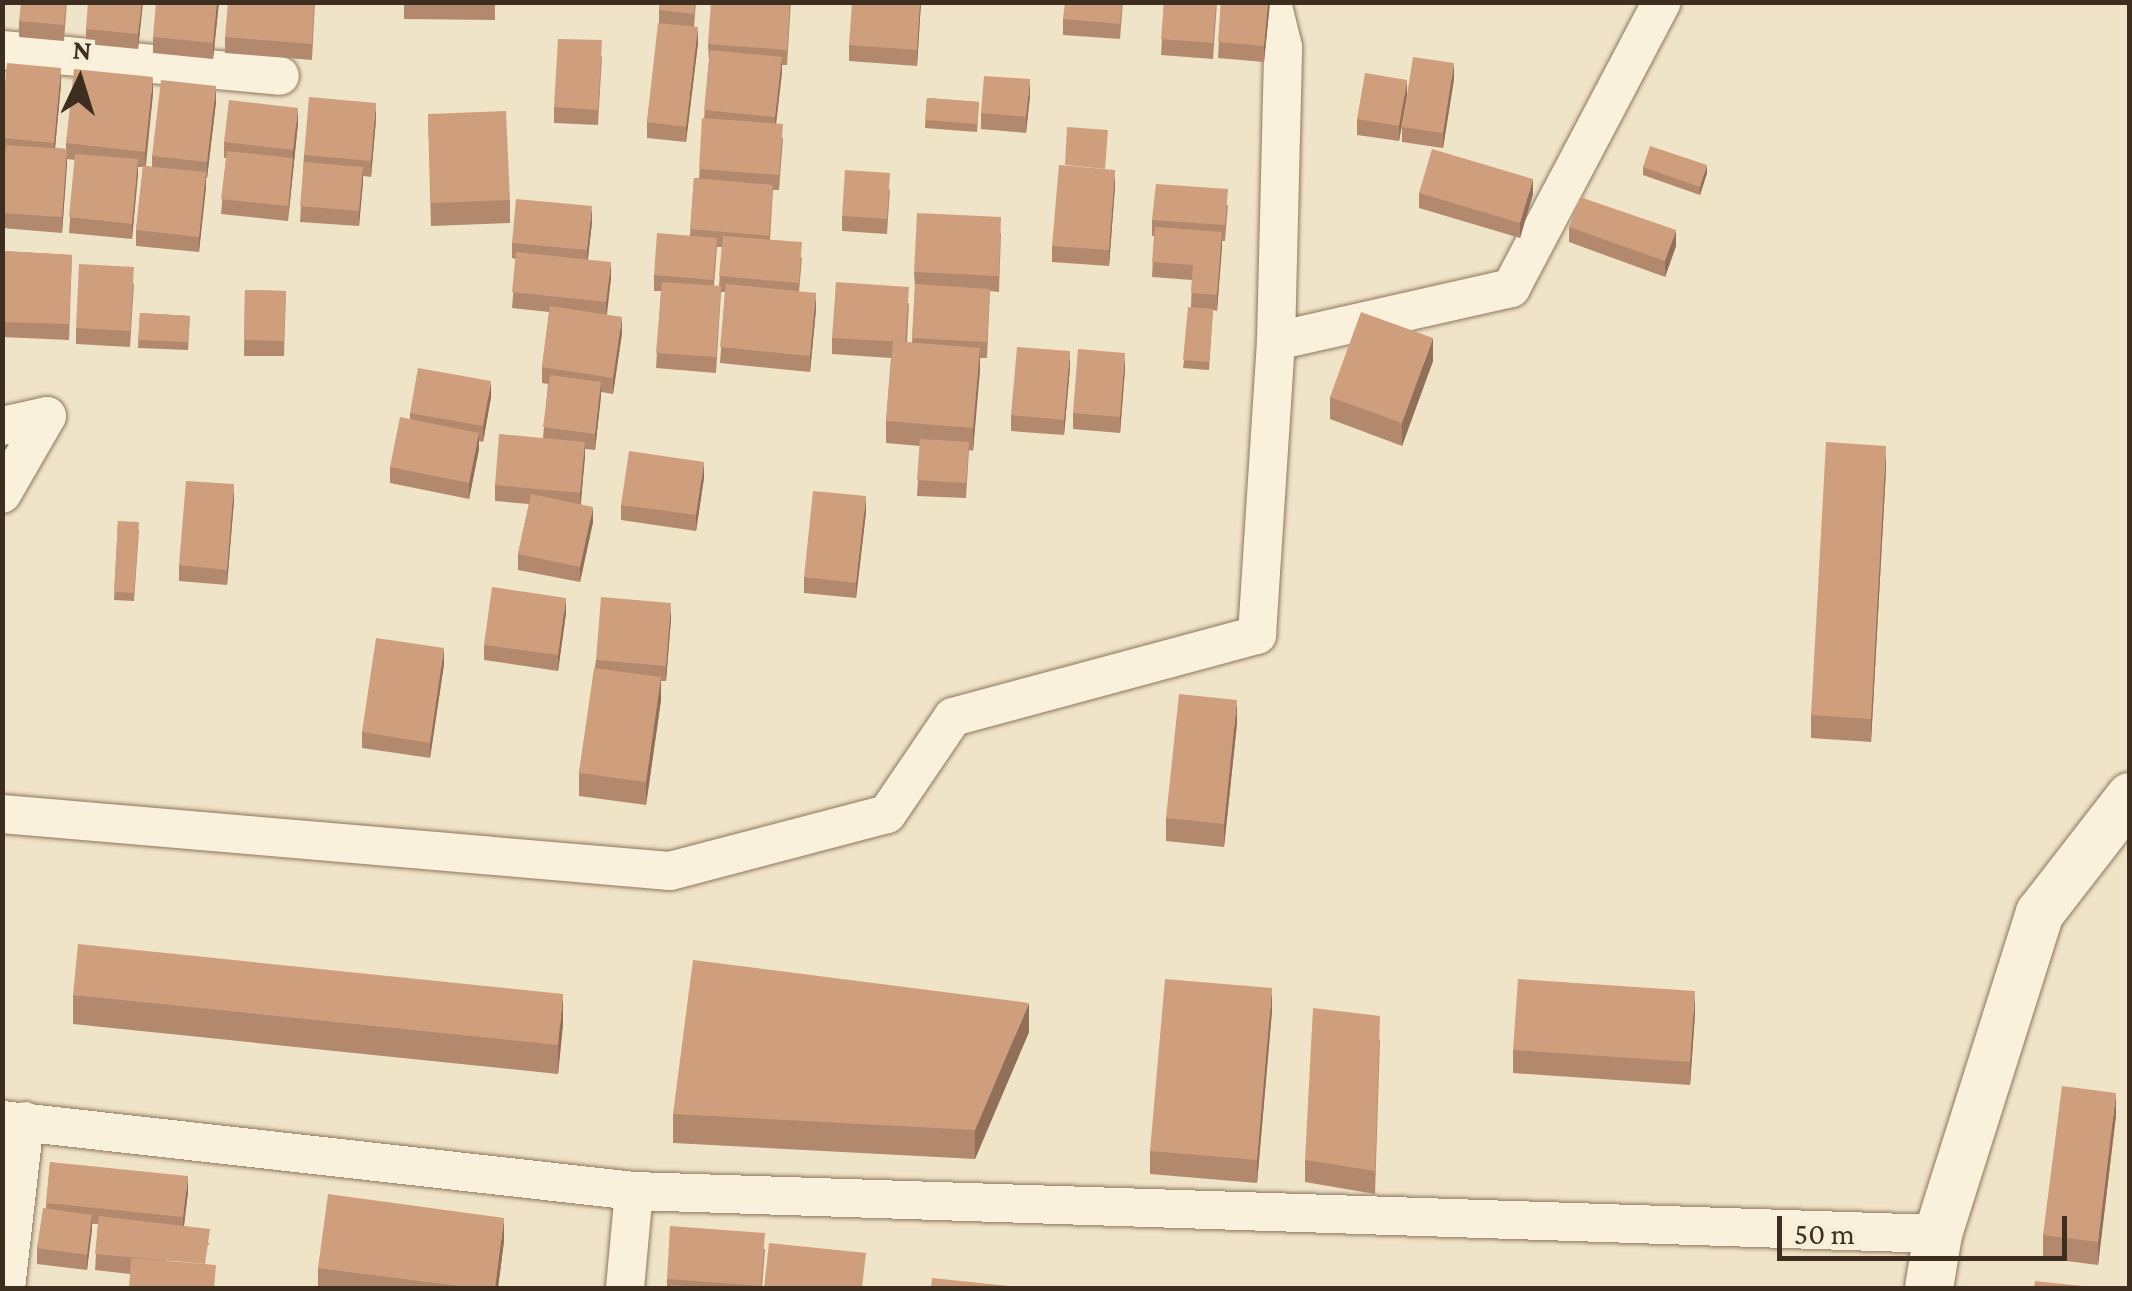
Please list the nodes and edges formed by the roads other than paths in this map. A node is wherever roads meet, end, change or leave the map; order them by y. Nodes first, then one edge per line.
1 (1272, 2) edge
2 (1662, 2) edge
3 (2, 50) edge
4 (280, 76) dead end
5 (1276, 341) junction
6 (2, 426) edge
7 (2, 494) edge
8 (2130, 797) edge
9 (2, 814) edge
10 (14, 1120) edge
11 (634, 1191) junction
12 (1938, 1234) junction
13 (6, 1288) edge
14 (625, 1288) edge
15 (1929, 1288) edge

1 - 5 street
2 - 5 street
3 - 4 street
5 - 9 street
6 - 7 street
8 - 12 street
10 - 11 street
10 - 13 street
11 - 12 street
11 - 14 street
12 - 15 street

